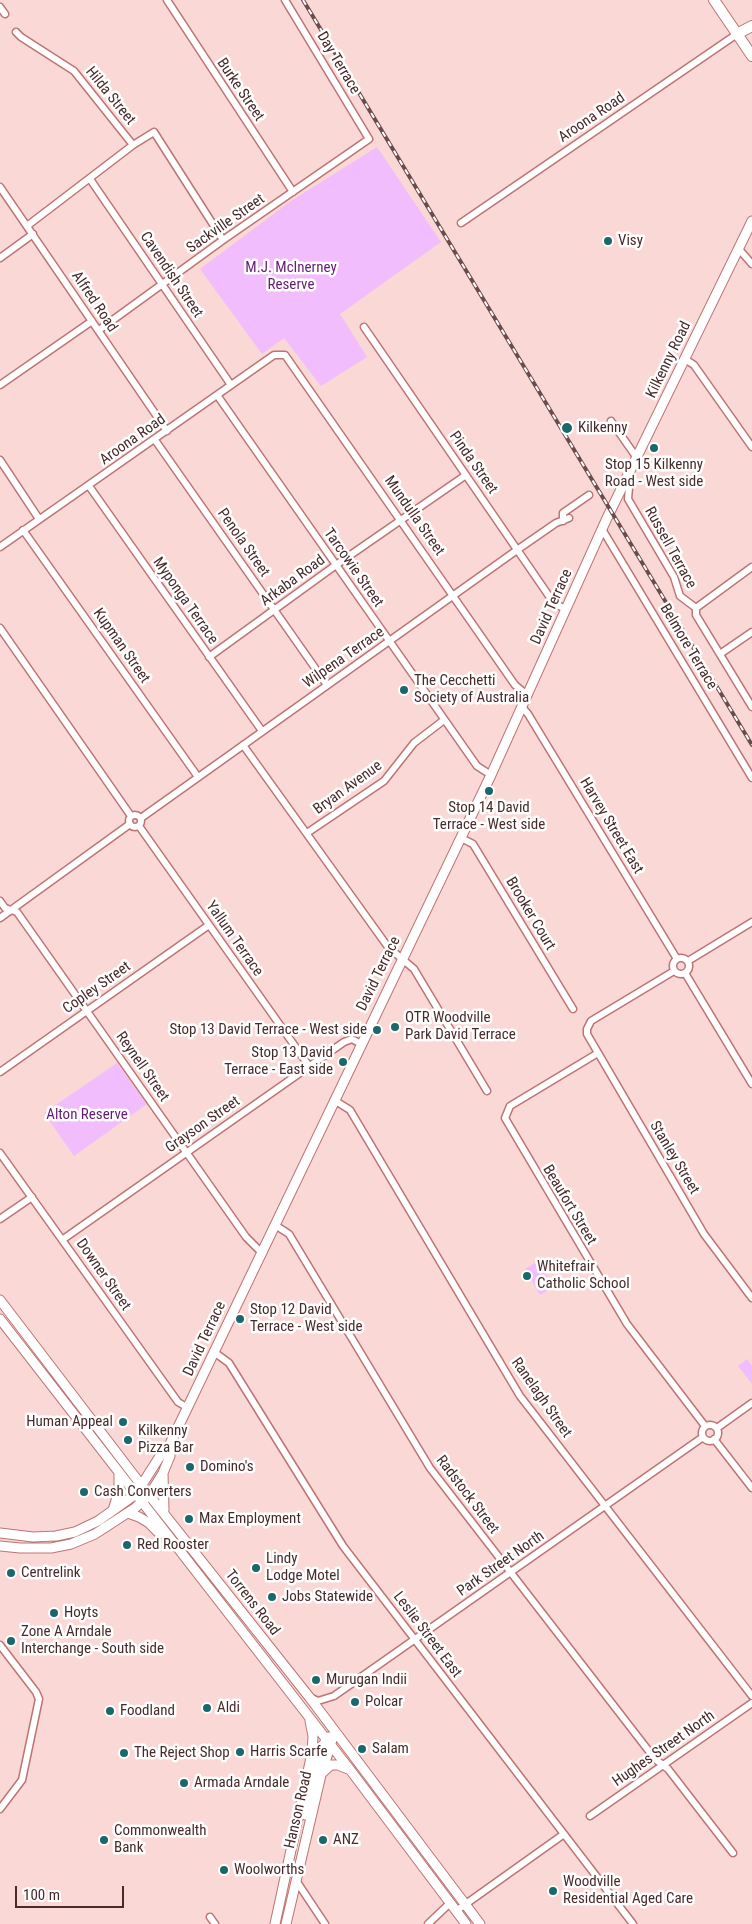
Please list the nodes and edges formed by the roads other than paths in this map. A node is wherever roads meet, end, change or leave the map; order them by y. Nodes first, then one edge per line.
1 (167, 0) edge
2 (285, 0) edge
3 (714, 0) edge
4 (0, 7) edge
5 (4, 14) dead end
6 (752, 26) edge
7 (16, 32) dead end
8 (737, 34) junction
9 (752, 56) edge
10 (370, 139) joint
11 (133, 145) junction
12 (90, 179) junction
13 (0, 187) edge
14 (293, 192) junction
15 (752, 221) edge
16 (461, 223) dead end
17 (27, 226) junction
18 (33, 234) junction
19 (223, 240) junction
20 (738, 248) junction
21 (0, 258) edge
22 (752, 264) edge
23 (163, 285) junction
24 (92, 321) junction
25 (364, 327) dead end
26 (98, 330) junction
27 (280, 354) joint
28 (685, 359) junction
29 (0, 385) edge
30 (231, 385) junction
31 (217, 395) junction
32 (611, 421) dead end
33 (167, 431) junction
34 (155, 440) junction
35 (752, 446) edge
36 (637, 458) junction
37 (0, 460) edge
38 (631, 471) junction
39 (466, 475) junction
40 (89, 486) junction
41 (589, 495) dead end
42 (610, 511) joint
43 (39, 519) junction
44 (402, 519) junction
45 (602, 529) junction
46 (23, 530) junction
47 (0, 547) edge
48 (517, 550) junction
49 (336, 565) junction
50 (752, 567) edge
51 (454, 595) junction
52 (696, 608) junction
53 (566, 609) junction
54 (274, 610) junction
55 (0, 628) edge
56 (752, 632) edge
57 (389, 641) junction
58 (720, 654) junction
59 (210, 657) junction
60 (327, 686) junction
61 (527, 695) junction
62 (522, 707) junction
63 (752, 707) edge
64 (444, 720) junction
65 (262, 731) junction
66 (243, 745) junction
67 (491, 775) junction
68 (198, 777) junction
69 (752, 778) edge
70 (131, 816) junction
71 (141, 818) junction
72 (130, 824) junction
73 (139, 826) junction
74 (307, 833) junction
75 (461, 838) junction
76 (0, 901) edge
77 (11, 910) junction
78 (0, 918) edge
79 (752, 922) edge
80 (209, 925) junction
81 (402, 959) junction
82 (677, 959) junction
83 (688, 962) junction
84 (674, 971) junction
85 (685, 973) junction
86 (573, 1009) dead end
87 (87, 1011) junction
88 (361, 1044) junction
89 (598, 1053) junction
90 (309, 1066) junction
91 (0, 1072) edge
92 (752, 1084) edge
93 (487, 1091) dead end
94 (334, 1100) junction
95 (186, 1152) junction
96 (0, 1154) edge
97 (32, 1197) junction
98 (0, 1219) edge
99 (275, 1225) junction
100 (62, 1240) junction
101 (261, 1252) junction
102 (752, 1298) edge
103 (0, 1300) edge
104 (0, 1319) edge
105 (18, 1324) junction
106 (9, 1330) junction
107 (214, 1352) junction
108 (752, 1403) edge
109 (188, 1408) junction
110 (705, 1426) junction
111 (716, 1428) junction
112 (703, 1437) junction
113 (714, 1440) junction
114 (170, 1446) junction
115 (163, 1473) junction
116 (119, 1474) junction
117 (142, 1486) junction
118 (752, 1488) edge
119 (150, 1494) junction
120 (139, 1498) junction
121 (604, 1506) junction
122 (113, 1510) junction
123 (164, 1510) junction
124 (128, 1513) junction
125 (0, 1533) edge
126 (168, 1536) junction
127 (0, 1546) edge
128 (511, 1573) junction
129 (414, 1640) junction
130 (0, 1645) edge
131 (752, 1696) edge
132 (310, 1698) junction
133 (752, 1703) edge
134 (307, 1714) junction
135 (335, 1732) junction
136 (328, 1742) junction
137 (662, 1765) junction
138 (351, 1771) junction
139 (321, 1775) junction
140 (0, 1809) edge
141 (590, 1816) dead end
142 (296, 1827) junction
143 (564, 1834) junction
144 (732, 1853) dead end
145 (300, 1868) junction
146 (284, 1880) junction
147 (297, 1882) junction
148 (307, 1900) junction
149 (292, 1902) junction
150 (450, 1903) junction
151 (465, 1904) junction
152 (456, 1911) junction
153 (210, 1917) dead end
154 (215, 1924) edge
155 (275, 1924) edge
156 (286, 1924) edge
157 (325, 1924) edge
158 (428, 1924) edge
159 (466, 1924) edge
160 (480, 1924) edge
161 (634, 1924) edge

1 - 14 street, Burke Street
2 - 10 street, Day Terrace
3 - 8 highway
4 - 5 street
6 - 8 highway
7 - 11 street, Hilda Street
8 - 9 highway
8 - 16 street, Aroona Road
10 - 14 street, Sackville Street
11 - 12 street
11 - 19 street
12 - 17 street
12 - 23 street, Cavendish Street
13 - 17 street, Alfred Road
14 - 19 street, Sackville Street
15 - 20 main road, Kilkenny Road
17 - 18 street, Alfred Road
18 - 21 street
18 - 24 street, Alfred Road
19 - 23 street, Sackville Street
20 - 22 street
20 - 28 main road, Kilkenny Road
23 - 26 street, Sackville Street
23 - 30 street, Cavendish Street
24 - 26 street, Alfred Road
24 - 29 street
25 - 39 street, Pinda Street
26 - 33 street, Alfred Road
27 - 30 street, Aroona Road
27 - 44 street, Mundulla Street
28 - 35 street
28 - 36 main road, Kilkenny Road
30 - 31 street, Aroona Road
31 - 33 street, Aroona Road
31 - 49 street, Tarcowie Street
32 - 36 street
33 - 34 street, Aroona Road
34 - 40 street, Aroona Road
34 - 54 street, Penola Street
36 - 38 main road, Kilkenny Road
37 - 43 street
38 - 42 main road, Kilkenny Road
38 - 52 street, Russell Terrace
39 - 44 street, Arkaba Road
39 - 48 street, Pinda Street
40 - 43 street, Aroona Road
40 - 59 street, Myponga Terrace
41 - 48 street, Wilpena Terrace
42 - 45 main road, David Terrace
43 - 46 street, Aroona Road
44 - 49 street, Arkaba Road
44 - 51 street, Mundulla Street
45 - 53 main road, David Terrace
45 - 69 street, Belmore Terrace
46 - 47 street, Aroona Road
46 - 68 street, Kupman Street
48 - 51 street, Wilpena Terrace
48 - 53 street, Pinda Street
49 - 54 street, Arkaba Road
49 - 57 street, Tarcowie Street
50 - 52 street
51 - 57 street, Wilpena Terrace
51 - 61 street, Mundulla Street
52 - 58 street, Russell Terrace
53 - 61 main road, David Terrace
54 - 59 street, Arkaba Road
54 - 60 street, Penola Street
55 - 70 street
56 - 58 street
57 - 60 street, Wilpena Terrace
57 - 64 street, Tarcowie Street
58 - 63 street, Russell Terrace
59 - 65 street, Myponga Terrace
60 - 65 street, Wilpena Terrace
61 - 62 main road, David Terrace
62 - 67 main road, David Terrace
62 - 82 street, Harvey Street East
64 - 67 street, Tarcowie Street
64 - 74 street, Bryan Avenue
65 - 66 street, Wilpena Terrace
66 - 68 street, Wilpena Terrace
66 - 74 street
67 - 75 main road, David Terrace
68 - 71 street, Wilpena Terrace
70 - 71 street
70 - 72 street
71 - 73 street
72 - 73 street
72 - 77 street
73 - 80 street, Yallum Terrace
74 - 81 street
75 - 81 main road, David Terrace
75 - 86 street, Brooker Court
76 - 77 street, Reynell Street
77 - 78 street
77 - 87 street, Reynell Street
79 - 83 street
80 - 87 street, Copley Street
80 - 90 street, Yallum Terrace
81 - 88 main road, David Terrace
81 - 93 street
82 - 83 street
82 - 84 street
83 - 85 street
84 - 85 street
84 - 89 street, Stanley Street
85 - 92 street
87 - 91 street, Copley Street
87 - 95 street, Reynell Street
88 - 90 street, Grayson Street
88 - 94 main road, David Terrace
89 - 102 street, Stanley Street
89 - 110 street, Beaufort Street
90 - 95 street, Grayson Street
94 - 99 main road, David Terrace
94 - 121 street, Ranelagh Street
95 - 100 street, Grayson Street
95 - 101 street, Reynell Street
96 - 97 street, Downer Street
97 - 98 street
97 - 100 street, Downer Street
99 - 101 main road, David Terrace
99 - 128 street, Radstock Street
100 - 109 street, Downer Street
101 - 107 main road, David Terrace
103 - 105 main road, Torrens Road
104 - 106 main road, Torrens Road
105 - 106 main road
105 - 117 main road, Torrens Road
106 - 116 main road, Torrens Road
107 - 109 main road, David Terrace
107 - 129 street, Leslie Street East
108 - 111 street
109 - 114 main road, David Terrace
110 - 111 street
110 - 112 street
111 - 113 street
112 - 113 street
112 - 121 street, Park Street North
113 - 118 street
114 - 115 main road, David Terrace
114 - 117 main road, David Terrace
115 - 119 main road, David Terrace
115 - 123 main road
116 - 120 main road, Torrens Road
116 - 122 main road
117 - 119 main road, Torrens Road
117 - 120 main road, David Terrace
119 - 120 main road, David Terrace
119 - 123 main road, Torrens Road
120 - 122 main road
120 - 124 main road
120 - 126 main road, Torrens Road
121 - 128 street, Park Street North
121 - 131 street, Ranelagh Street
122 - 125 main road
123 - 132 main road, Torrens Road
124 - 126 main road
124 - 127 main road
126 - 134 main road, Torrens Road
128 - 129 street, Park Street North
128 - 137 street, Radstock Street
129 - 132 street, Park Street North
129 - 143 street, Leslie Street East
130 - 140 street
132 - 135 main road, Torrens Road
133 - 137 street, Hughes Street North
134 - 136 main road, Torrens Road
134 - 142 main road
135 - 136 main road, Hanson Road
135 - 151 main road, Torrens Road
136 - 138 main road, Torrens Road
136 - 139 main road, Hanson Road
136 - 142 main road, Hanson Road
137 - 141 street, Hughes Street North
137 - 144 street, Radstock Street
138 - 139 main road
138 - 150 main road, Torrens Road
139 - 145 main road, Hanson Road
142 - 146 main road, Hanson Road
143 - 151 street
143 - 161 street, Leslie Street East
145 - 146 main road
145 - 147 main road, Hanson Road
146 - 155 main road, Hanson Road
147 - 148 street
147 - 149 main road, Hanson Road
148 - 149 street
148 - 157 street
149 - 156 main road, Hanson Road
150 - 152 main road, Torrens Road
150 - 158 street
151 - 152 street
151 - 160 main road, Torrens Road
152 - 159 main road, Torrens Road
153 - 154 street

